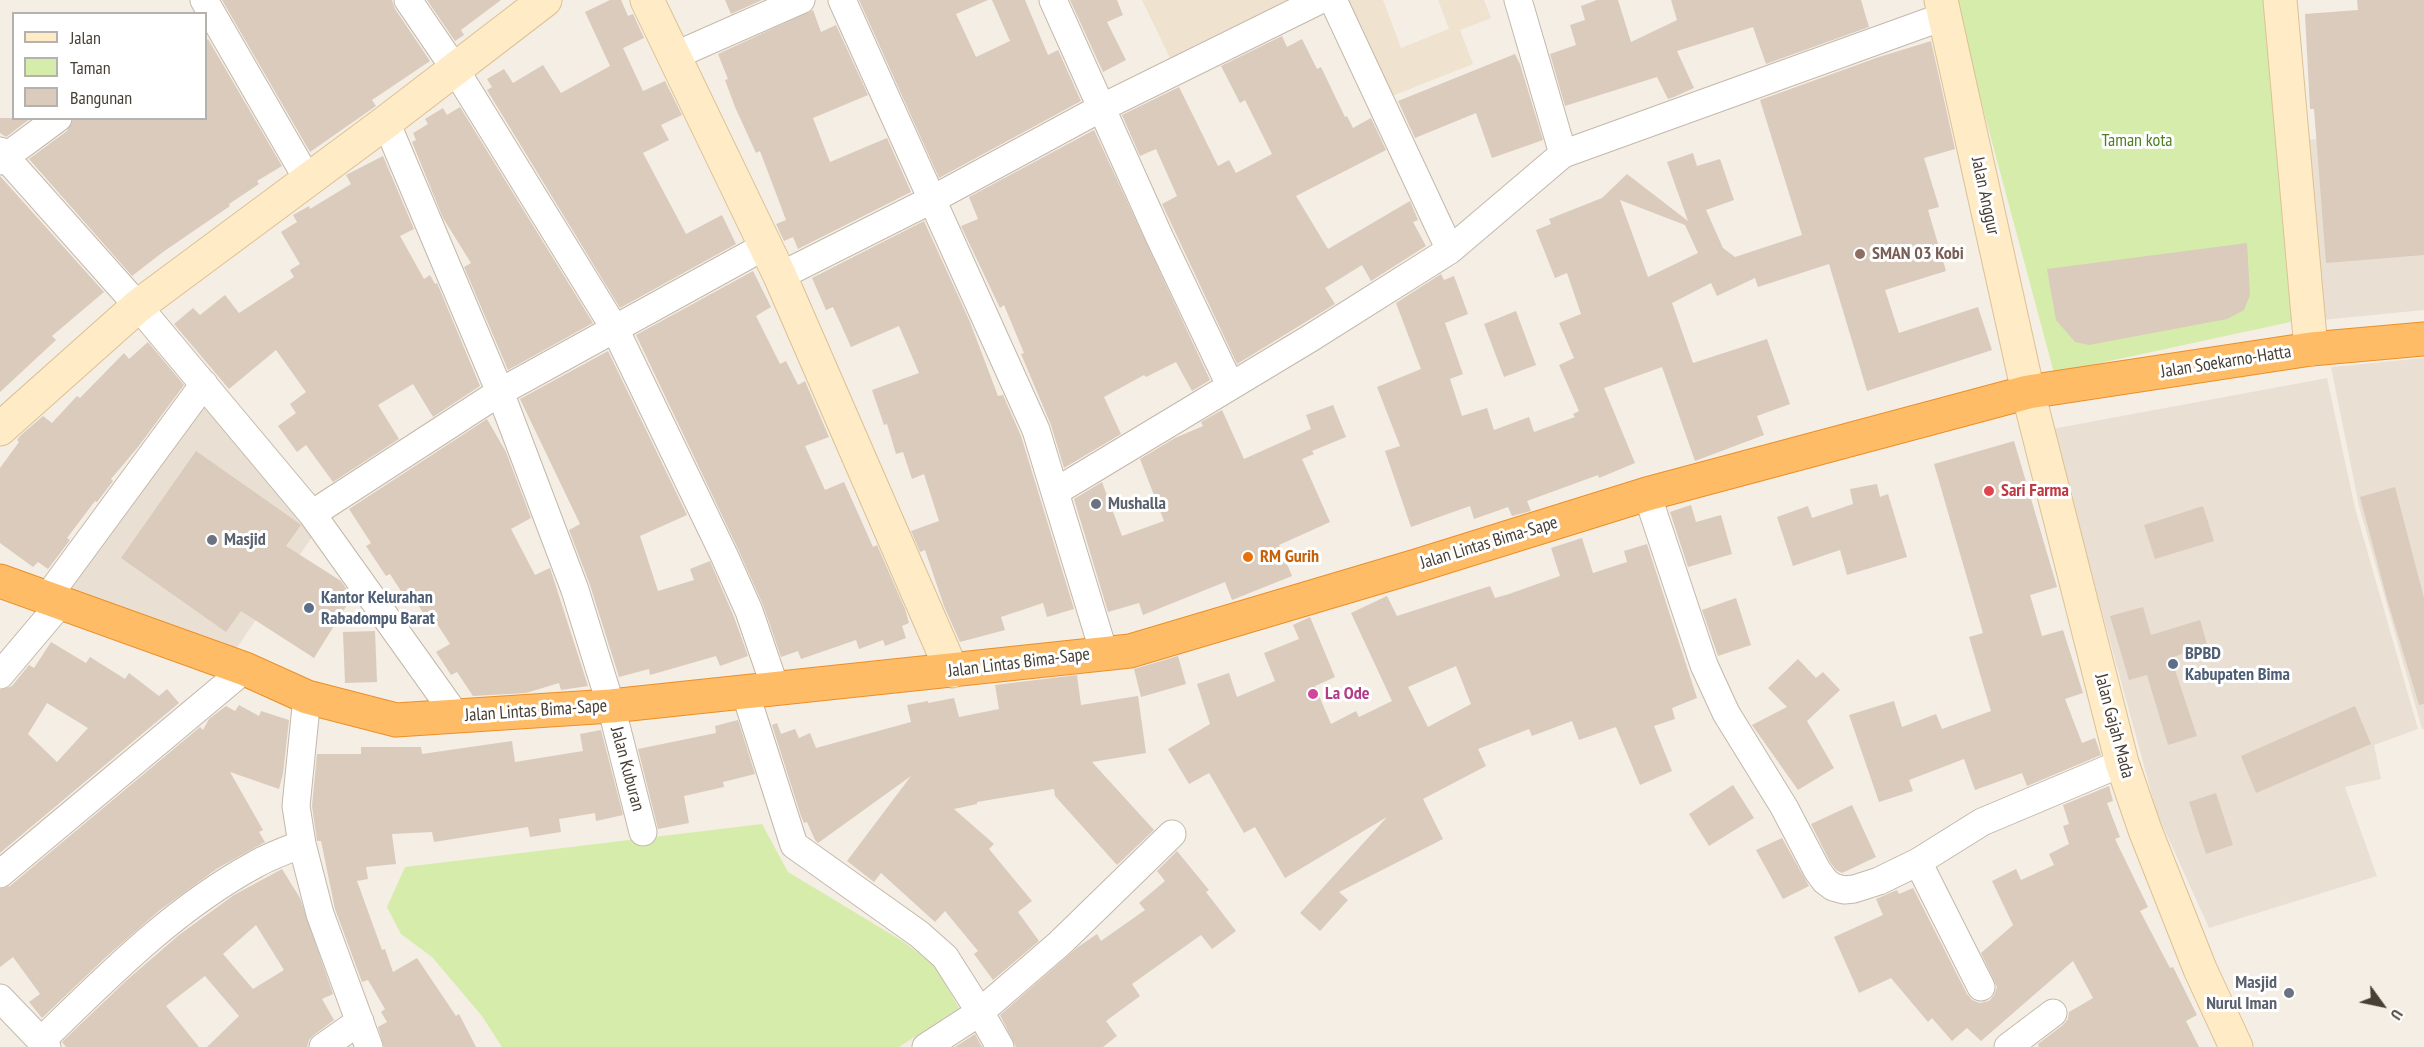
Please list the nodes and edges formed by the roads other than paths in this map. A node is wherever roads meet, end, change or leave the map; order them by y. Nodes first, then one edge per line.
1 (408, 0) edge
2 (545, 0) edge
3 (647, 0) edge
4 (801, 0) edge
5 (842, 0) edge
6 (1053, 0) edge
7 (1320, 0) edge
8 (1333, 0) edge
9 (1518, 0) edge
10 (2280, 0) edge
11 (204, 7) edge
12 (1943, 8) edge
13 (674, 56) junction
14 (455, 69) junction
15 (1103, 107) junction
16 (55, 120) edge
17 (386, 122) junction
18 (1563, 154) junction
19 (2, 156) edge
20 (308, 180) junction
21 (933, 199) junction
22 (765, 246) junction
23 (1450, 250) junction
24 (780, 276) junction
25 (138, 306) junction
26 (615, 329) junction
27 (2424, 339) edge
28 (2311, 349) junction
29 (204, 384) junction
30 (1230, 385) junction
31 (500, 392) junction
32 (2028, 392) junction
33 (1, 427) edge
34 (1055, 492) junction
35 (1647, 494) junction
36 (312, 514) junction
37 (0, 581) edge
38 (53, 602) junction
39 (1104, 653) junction
40 (245, 669) junction
41 (952, 671) junction
42 (0, 675) edge
43 (760, 690) junction
44 (307, 697) junction
45 (611, 706) junction
46 (457, 717) junction
47 (2122, 763) junction
48 (643, 832) dead end
49 (1172, 834) dead end
50 (302, 844) junction
51 (1918, 862) junction
52 (0, 874) edge
53 (1981, 987) dead end
54 (0, 998) edge
55 (980, 1012) junction
56 (2053, 1013) dead end
57 (360, 1021) junction
58 (44, 1044) edge
59 (323, 1047) edge
60 (369, 1047) edge
61 (926, 1047) edge
62 (1000, 1047) edge
63 (2008, 1047) edge
64 (2236, 1047) edge

1 - 14 street
2 - 14 street
3 - 13 street
4 - 13 street
5 - 21 street
6 - 15 street
7 - 15 street
8 - 23 street
9 - 18 street
10 - 28 street
11 - 20 street
12 - 18 street
12 - 32 street, Jalan Anggur
13 - 22 street
14 - 17 street
14 - 26 street
15 - 21 street
15 - 30 street
16 - 19 street
17 - 20 street
17 - 31 street, Jalan Kuburan
18 - 23 street
19 - 25 street
20 - 25 street
21 - 24 street
21 - 34 street
22 - 24 street
22 - 26 street
23 - 30 street
24 - 41 street
25 - 29 street
25 - 33 street
26 - 31 street
26 - 43 street
27 - 28 highway, Jalan Soekarno-Hatta
28 - 32 highway, Jalan Soekarno-Hatta
29 - 36 street
29 - 38 street
30 - 34 street
31 - 36 street
31 - 45 street, Jalan Kuburan
32 - 35 highway, Jalan Lintas Bima-Sape
32 - 47 street, Jalan Gajah Mada
34 - 39 street
35 - 39 highway, Jalan Lintas Bima-Sape
35 - 51 street
36 - 46 street
37 - 38 highway, Jalan Lintas Bima-Sape
38 - 40 highway, Jalan Lintas Bima-Sape
38 - 42 street
39 - 41 highway, Jalan Lintas Bima-Sape
40 - 44 highway, Jalan Lintas Bima-Sape
40 - 52 street
41 - 43 highway, Jalan Lintas Bima-Sape
43 - 45 highway, Jalan Lintas Bima-Sape
43 - 55 street
44 - 46 highway, Jalan Lintas Bima-Sape
44 - 50 street
45 - 46 highway, Jalan Lintas Bima-Sape
45 - 48 street, Jalan Kuburan
47 - 51 street
47 - 64 street, Jalan Gajah Mada
49 - 55 street
50 - 57 street
50 - 58 street
51 - 53 street
54 - 58 street
55 - 61 street
55 - 62 street
56 - 63 street
57 - 59 street
57 - 60 street

